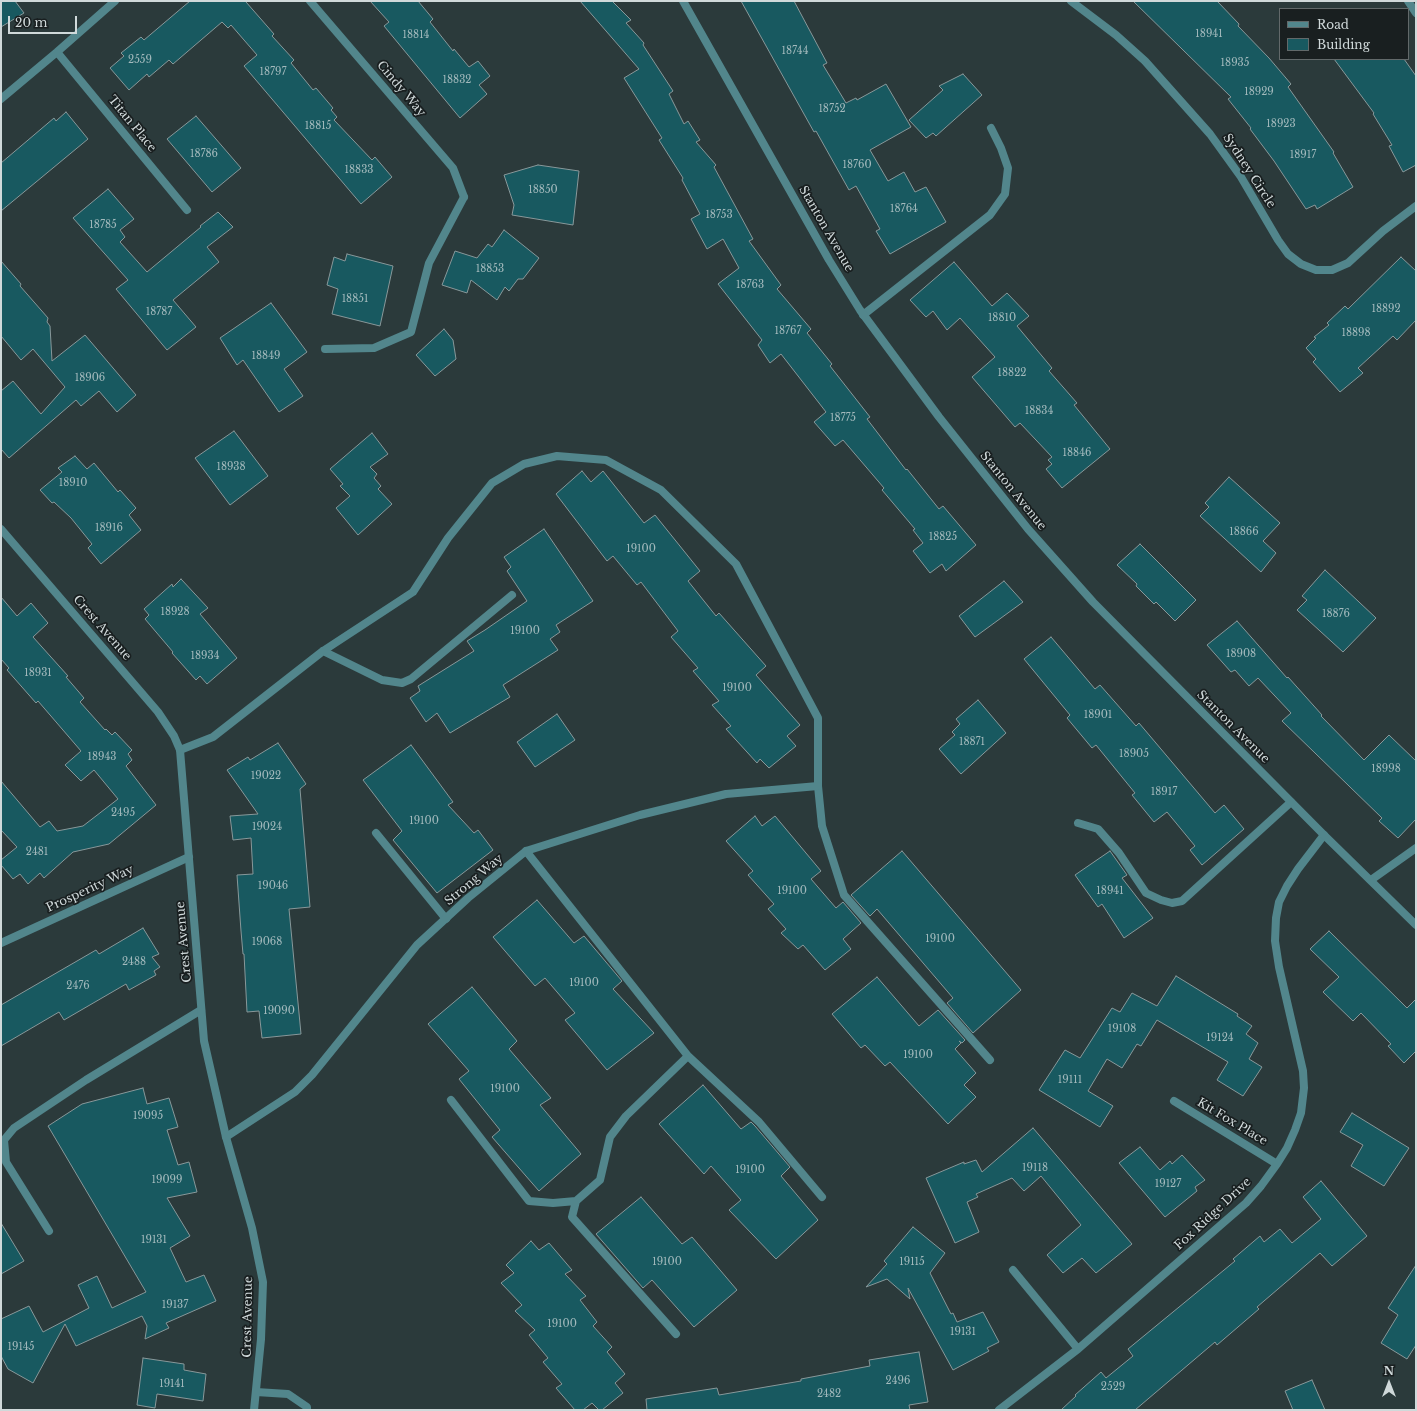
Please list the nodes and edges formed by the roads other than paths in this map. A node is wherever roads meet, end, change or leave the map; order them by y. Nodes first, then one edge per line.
1 (115, 1) edge
2 (310, 1) edge
3 (683, 1) edge
4 (1071, 1) edge
5 (1408, 1) edge
6 (1416, 13) edge
7 (58, 52) junction
8 (1, 100) edge
9 (991, 128) dead end
10 (1416, 206) edge
11 (187, 210) dead end
12 (863, 314) junction
13 (325, 349) dead end
14 (1, 529) edge
15 (512, 596) dead end
16 (323, 651) junction
17 (180, 750) junction
18 (818, 786) junction
19 (1292, 802) junction
20 (1078, 823) dead end
21 (376, 833) dead end
22 (1324, 835) junction
23 (1416, 848) edge
24 (526, 851) junction
25 (188, 857) junction
26 (1371, 880) junction
27 (446, 919) junction
28 (1416, 925) edge
29 (1, 943) edge
30 (201, 1010) junction
31 (688, 1056) junction
32 (990, 1060) dead end
33 (451, 1100) dead end
34 (1174, 1101) dead end
35 (226, 1137) junction
36 (1277, 1164) junction
37 (822, 1197) dead end
38 (576, 1201) junction
39 (49, 1231) dead end
40 (1013, 1270) dead end
41 (676, 1334) dead end
42 (1078, 1349) junction
43 (256, 1392) junction
44 (254, 1410) edge
45 (307, 1410) edge
46 (1000, 1410) edge

1 - 7 street
2 - 13 street, Cindy Way
3 - 12 street, Stanton Avenue
4 - 10 street, Sydney Circle
5 - 6 street
7 - 8 street
7 - 11 street, Titan Place
9 - 12 street
12 - 19 street, Stanton Avenue
14 - 17 street, Crest Avenue
15 - 16 street
16 - 17 street
16 - 18 street
17 - 25 street, Crest Avenue
18 - 24 street, Strong Way
18 - 32 street
19 - 20 street
19 - 22 street, Stanton Avenue
21 - 27 street
22 - 26 street, Stanton Avenue
22 - 36 street, Fox Ridge Drive
23 - 26 street
24 - 27 street, Strong Way
24 - 31 street
25 - 29 street, Prosperity Way
25 - 30 street, Crest Avenue
26 - 28 street, Stanton Avenue
27 - 35 street, Strong Way
30 - 35 street, Crest Avenue
30 - 39 street
31 - 37 street
31 - 38 street
33 - 38 street
34 - 36 street, Kit Fox Place
35 - 43 street, Crest Avenue
36 - 42 street, Fox Ridge Drive
38 - 41 street
40 - 42 street
42 - 46 street, Fox Ridge Drive
43 - 44 street, Crest Avenue
43 - 45 street

